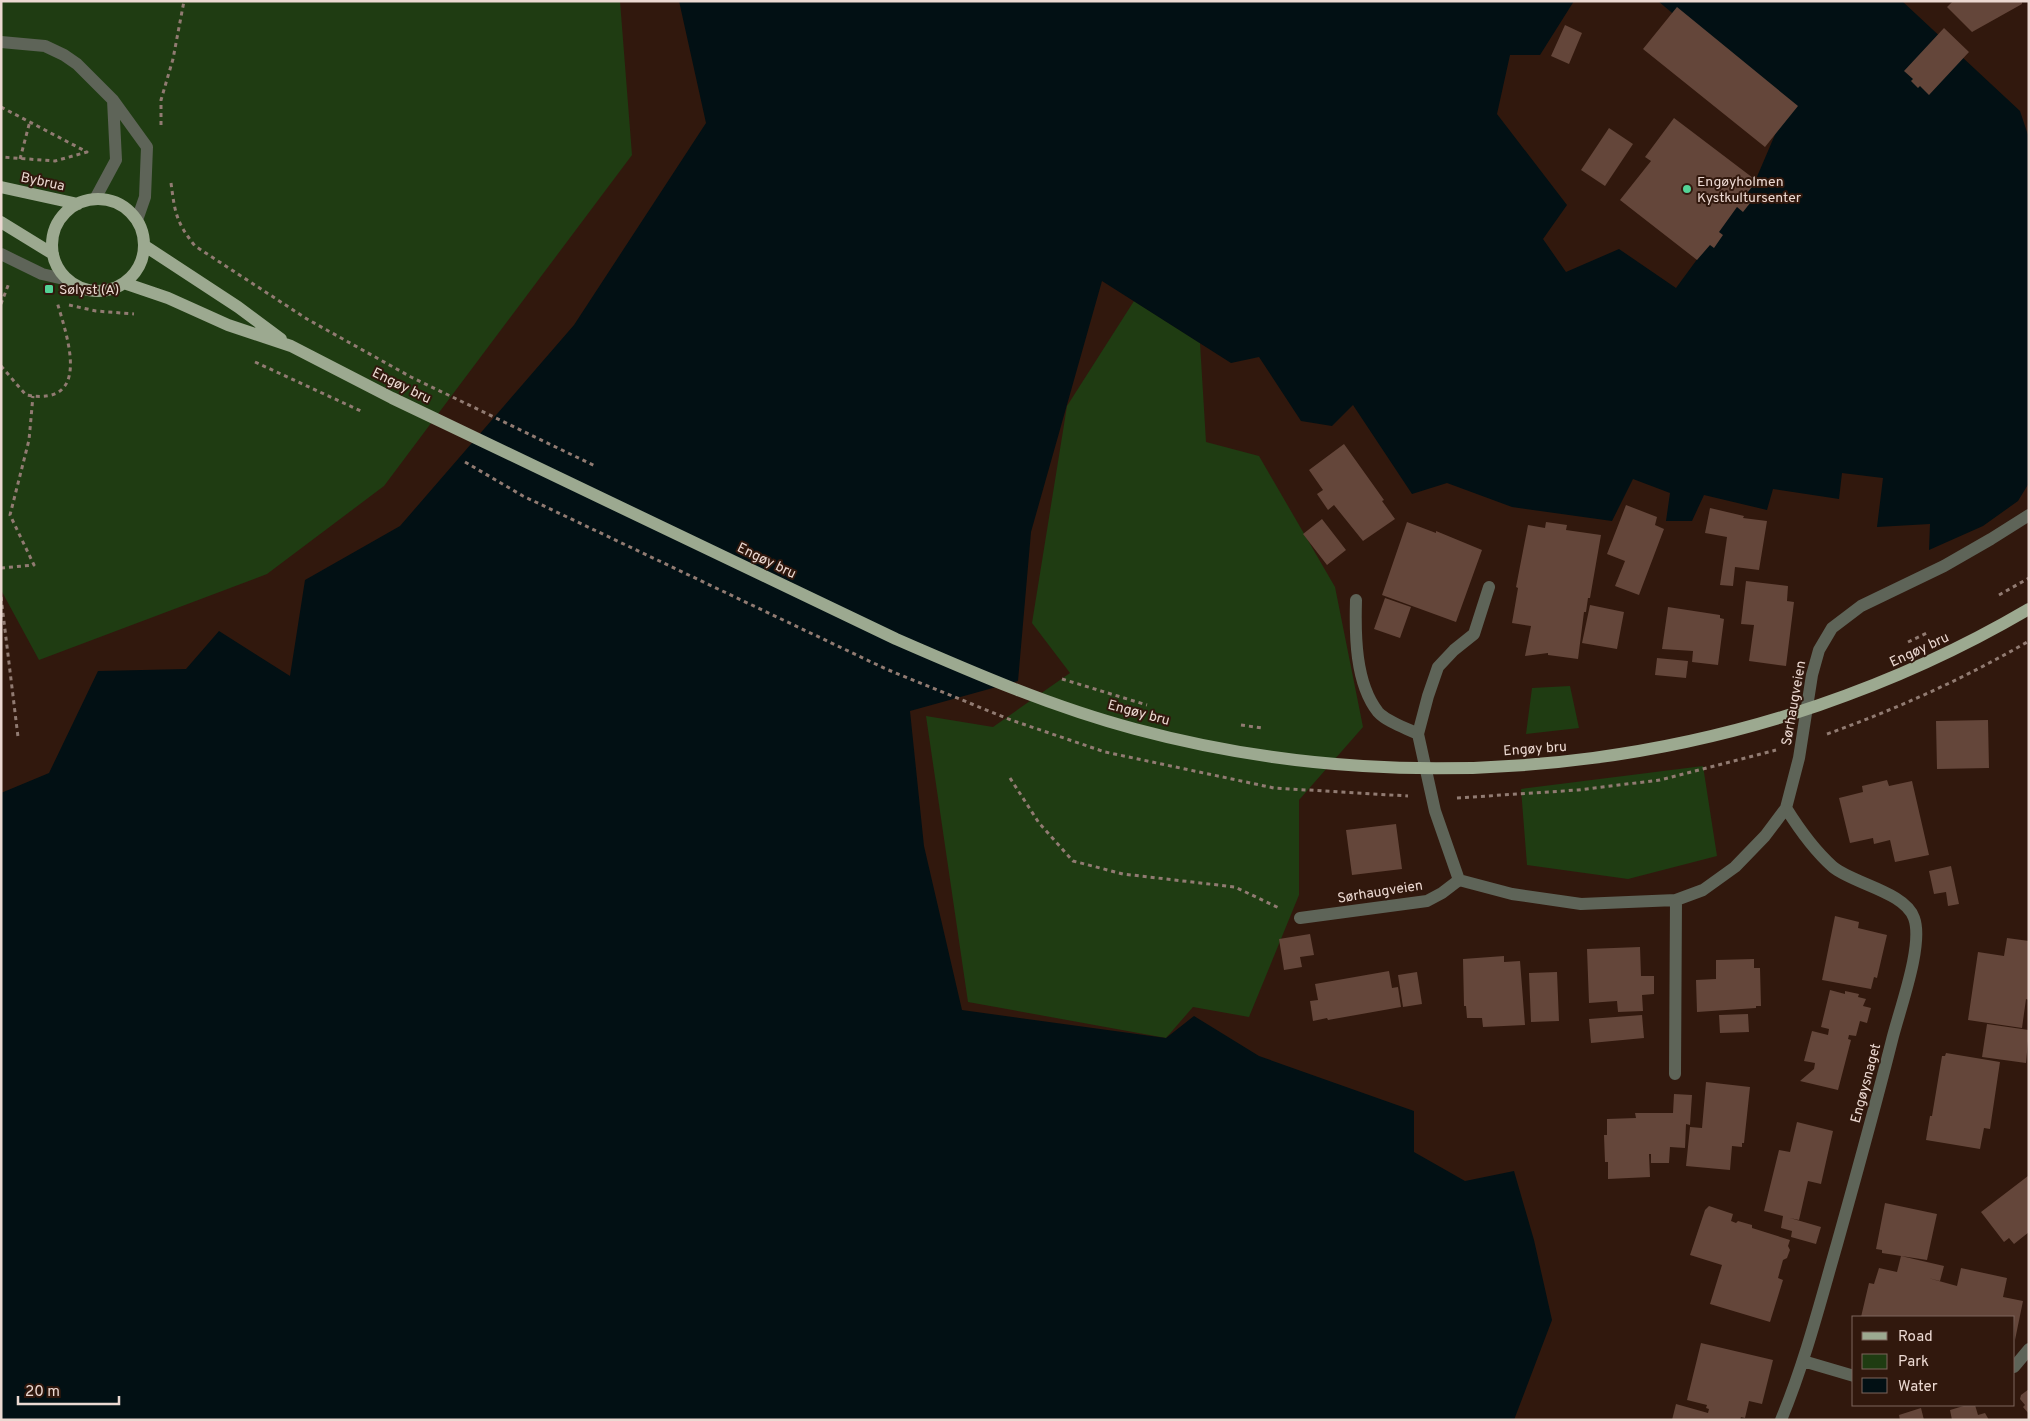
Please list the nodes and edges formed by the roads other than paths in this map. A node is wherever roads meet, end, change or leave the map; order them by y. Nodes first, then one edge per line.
1 (1, 42) edge
2 (113, 100) junction
3 (1, 187) edge
4 (95, 199) junction
5 (78, 204) junction
6 (138, 220) junction
7 (1, 222) edge
8 (145, 246) junction
9 (1, 254) edge
10 (53, 254) junction
11 (68, 280) junction
12 (124, 284) junction
13 (291, 346) junction
14 (2029, 515) edge
15 (1489, 587) dead end
16 (1356, 600) dead end
17 (2029, 609) edge
18 (1418, 734) junction
19 (1786, 808) junction
20 (1459, 880) junction
21 (1676, 900) junction
22 (1300, 918) road end
23 (1676, 1074) dead end
24 (2029, 1349) edge
25 (1803, 1361) junction
26 (2015, 1366) edge
27 (1852, 1375) edge
28 (1781, 1420) edge

1 - 2 street
2 - 4 street
2 - 6 street
3 - 5 main road, Bybrua
4 - 5 main road
4 - 6 main road
5 - 10 main road
6 - 8 main road
7 - 10 main road
8 - 12 main road
8 - 13 main road, Engøy bru
9 - 11 street
10 - 11 main road
11 - 12 main road
12 - 13 main road, Engøy bru
13 - 17 main road, Engøy bru
14 - 19 street, Sørhaugveien
15 - 18 street
16 - 18 street
18 - 20 street
19 - 21 street, Sørhaugveien
19 - 25 street, Engøysnaget
20 - 21 street, Sørhaugveien
20 - 22 street, Sørhaugveien
21 - 23 street
24 - 26 street
25 - 27 street
25 - 28 street, Engøysnaget

